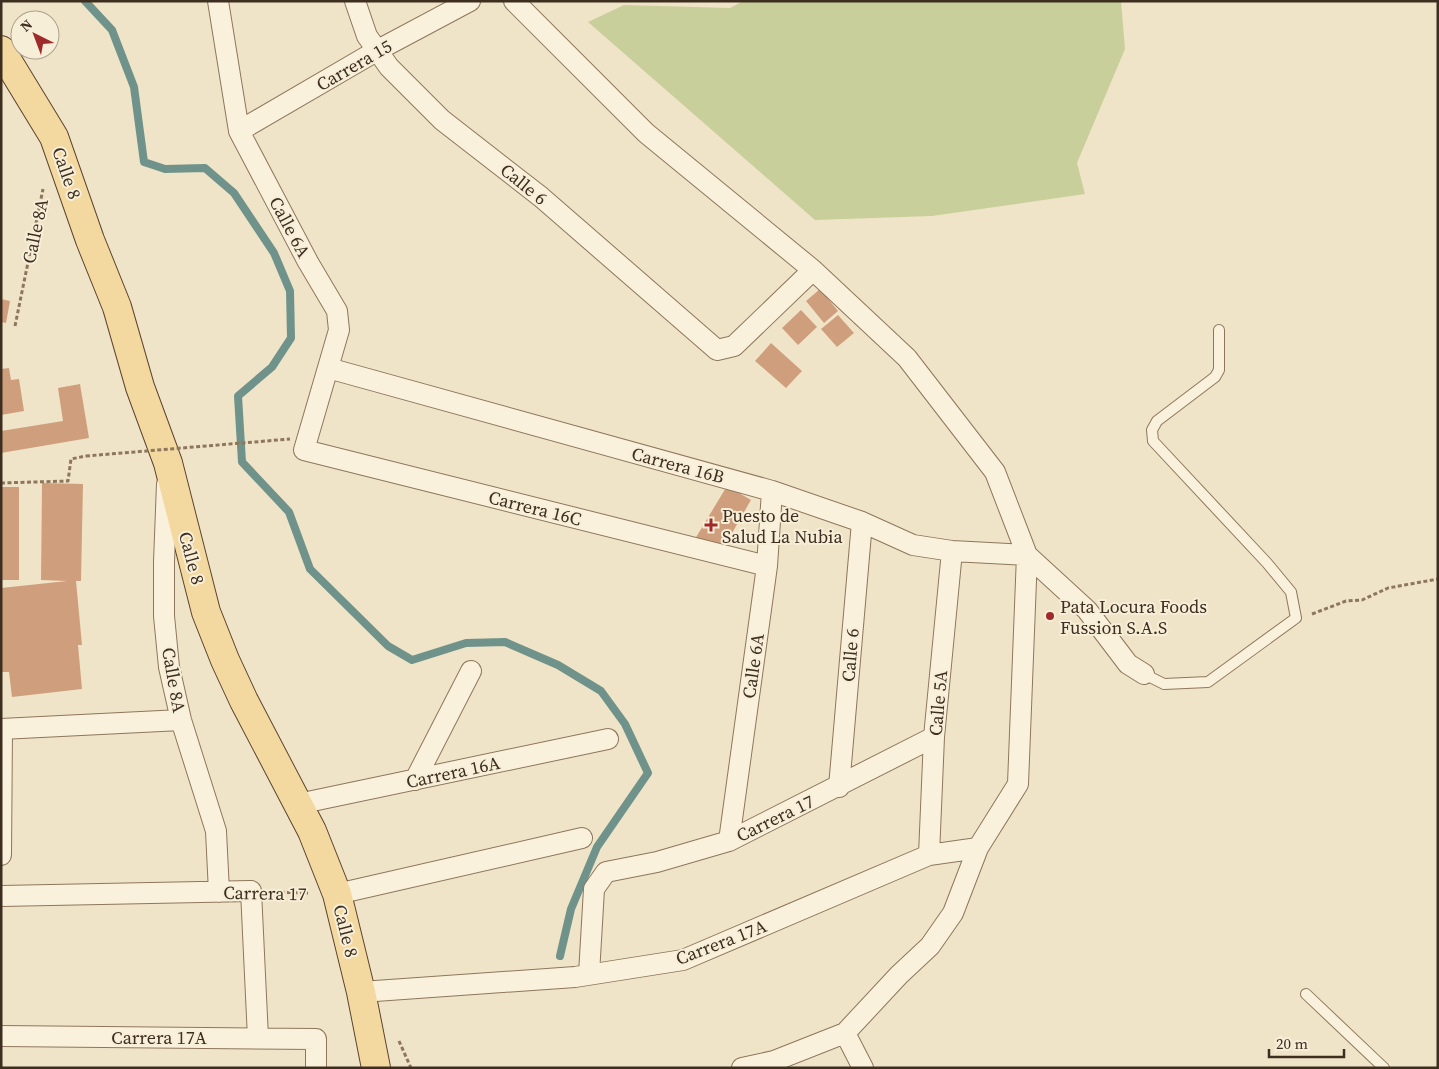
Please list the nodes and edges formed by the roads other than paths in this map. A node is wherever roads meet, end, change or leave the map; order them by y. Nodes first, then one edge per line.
1 (218, 1) edge
2 (355, 1) edge
3 (470, 1) edge
4 (514, 1) edge
5 (1, 50) edge
6 (378, 50) junction
7 (239, 131) junction
8 (813, 270) junction
9 (1220, 330) dead end
10 (328, 368) junction
11 (297, 445) joint
12 (168, 463) junction
13 (772, 491) junction
14 (862, 522) junction
15 (952, 551) junction
16 (1027, 555) junction
17 (767, 566) junction
18 (471, 671) dead end
19 (1144, 674) joint
20 (181, 720) junction
21 (2, 729) edge
22 (934, 737) junction
23 (608, 738) dead end
24 (416, 780) junction
25 (839, 787) junction
26 (298, 804) junction
27 (582, 838) dead end
28 (729, 841) junction
29 (978, 848) junction
30 (1, 855) edge
31 (929, 855) junction
32 (220, 892) junction
33 (337, 894) junction
34 (1, 896) edge
35 (582, 975) junction
36 (362, 992) junction
37 (1306, 994) dead end
38 (844, 1033) junction
39 (1, 1036) edge
40 (258, 1038) junction
41 (316, 1068) edge
42 (376, 1068) edge
43 (742, 1068) edge
44 (863, 1068) edge
45 (1384, 1068) edge

1 - 7 street, Calle 6A
2 - 6 street, Calle 6
3 - 6 street, Carrera 15
4 - 8 street
5 - 12 main road, Calle 8
6 - 7 street, Carrera 15
6 - 8 street, Calle 6
7 - 10 street, Calle 6A
8 - 16 street
9 - 19 lane
10 - 11 street, Calle 6A
10 - 13 street, Carrera 16B
11 - 17 street, Carrera 16C
12 - 20 street, Calle 8A
12 - 26 main road, Calle 8
13 - 14 street, Carrera 16B
13 - 17 street, Calle 6A
14 - 15 street, Carrera 16B
14 - 25 street, Calle 6
15 - 16 street, Carrera 16B
15 - 22 street, Calle 5A
16 - 19 street
16 - 29 street
17 - 28 street, Calle 6A
18 - 24 street
20 - 21 street
20 - 32 street, Calle 8A
21 - 30 street
22 - 25 street, Carrera 17
22 - 31 street, Calle 5A
23 - 24 street, Carrera 16A
24 - 26 street, Carrera 16A
25 - 28 street, Carrera 17
26 - 33 main road, Calle 8
27 - 33 street
28 - 35 street, Carrera 17
29 - 31 street, Carrera 17A
29 - 38 street
31 - 35 street, Carrera 17A
32 - 34 street, Carrera 17
32 - 40 street, Carrera 17
33 - 36 main road, Calle 8
35 - 36 street, Carrera 17A
36 - 42 main road, Calle 8
37 - 45 lane
38 - 43 street
38 - 44 street
39 - 40 street, Carrera 17A
40 - 41 street, Carrera 17A

